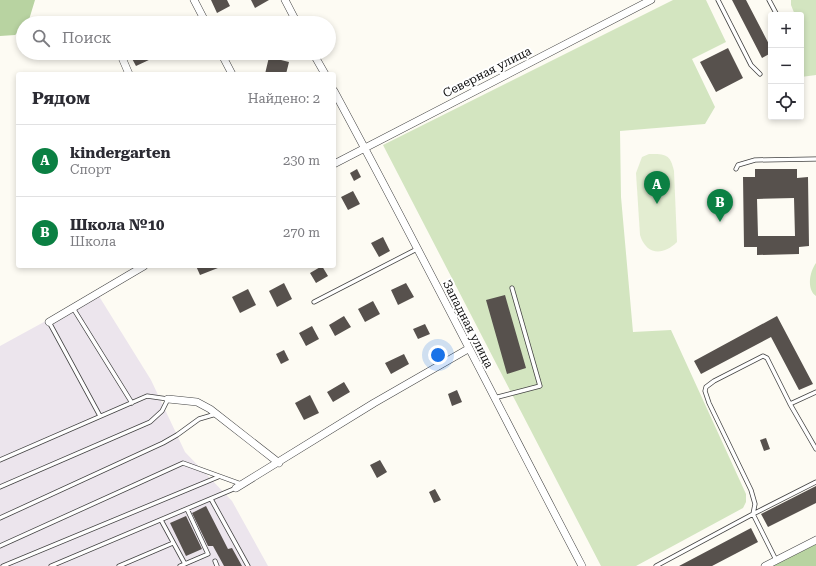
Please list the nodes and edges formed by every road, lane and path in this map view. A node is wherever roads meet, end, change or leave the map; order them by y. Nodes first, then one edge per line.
1 (194, 0) edge
2 (285, 0) edge
3 (651, 0) edge
4 (718, 0) edge
5 (769, 0) edge
6 (775, 12) edge
7 (202, 16) edge
8 (293, 16) edge
9 (123, 60) edge
10 (225, 60) edge
11 (317, 60) edge
12 (128, 72) edge
13 (231, 72) edge
14 (324, 72) edge
15 (760, 74) dead end
16 (336, 95) edge
17 (365, 148) junction
18 (816, 158) edge
19 (336, 163) edge
20 (736, 169) dead end
21 (417, 249) junction
22 (141, 268) edge
23 (512, 288) dead end
24 (314, 302) dead end
25 (73, 308) junction
26 (49, 322) joint
27 (468, 349) junction
28 (816, 392) edge
29 (493, 398) junction
30 (168, 399) junction
31 (132, 403) junction
32 (790, 404) junction
33 (216, 414) junction
34 (100, 416) junction
35 (816, 450) edge
36 (0, 460) edge
37 (279, 463) junction
38 (218, 477) junction
39 (816, 482) edge
40 (239, 486) junction
41 (0, 487) edge
42 (211, 499) junction
43 (187, 509) junction
44 (753, 514) junction
45 (0, 518) edge
46 (161, 520) junction
47 (816, 540) edge
48 (173, 543) junction
49 (0, 546) edge
50 (776, 560) junction
51 (215, 561) dead end
52 (185, 564) junction
53 (3, 566) edge
54 (51, 566) edge
55 (119, 566) edge
56 (180, 566) edge
57 (217, 566) edge
58 (248, 566) edge
59 (582, 566) edge
60 (656, 566) edge
61 (765, 566) edge

1 - 7 street
2 - 8 street
3 - 17 street, Северная улица
4 - 15 lane
5 - 6 lane
9 - 12 street
10 - 13 street
11 - 14 street
16 - 17 street, Западная улица
17 - 19 street, Северная улица
17 - 21 street, Западная улица
18 - 20 lane
21 - 24 lane
21 - 27 street, Западная улица
22 - 25 street
23 - 29 lane
25 - 26 street
25 - 31 lane
26 - 34 lane
27 - 29 street, Западная улица
27 - 37 street
28 - 32 lane
29 - 59 street, Западная улица
30 - 31 lane
30 - 33 street
30 - 41 lane
31 - 34 lane
32 - 35 lane
32 - 44 lane
33 - 37 street
33 - 45 lane
34 - 36 lane
37 - 40 street
38 - 40 lane
38 - 49 lane
38 - 53 lane
39 - 44 lane
40 - 42 lane
42 - 43 lane
42 - 58 lane
43 - 46 lane
43 - 52 lane
44 - 50 lane
44 - 60 lane
46 - 48 lane
46 - 54 lane
47 - 50 street
48 - 52 lane
48 - 55 lane
50 - 61 street
51 - 57 lane
52 - 56 lane

